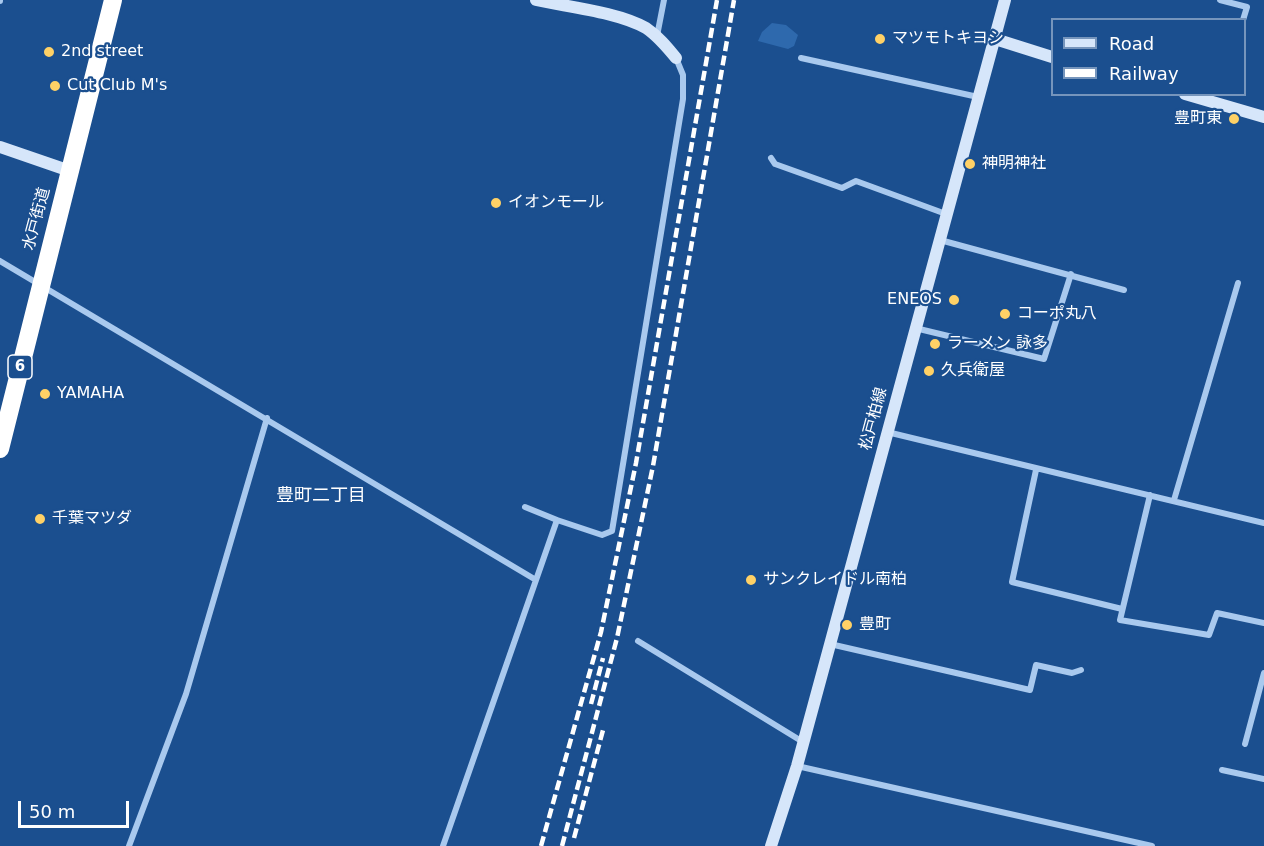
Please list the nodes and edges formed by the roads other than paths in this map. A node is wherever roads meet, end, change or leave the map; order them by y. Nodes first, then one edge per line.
1 (113, 0) edge
2 (536, 0) edge
3 (664, 0) edge
4 (1005, 0) edge
5 (1221, 0) edge
6 (570, 4) edge
7 (1244, 18) edge
8 (657, 37) junction
9 (995, 39) junction
10 (1051, 56) edge
11 (676, 58) joint
12 (801, 58) dead end
13 (1198, 96) edge
14 (978, 97) junction
15 (1218, 99) edge
16 (1264, 117) edge
17 (0, 147) edge
18 (771, 158) dead end
19 (70, 171) junction
20 (946, 214) junction
21 (940, 240) junction
22 (0, 261) edge
23 (1071, 274) junction
24 (1239, 283) dead end
25 (39, 284) junction
26 (1124, 290) dead end
27 (915, 328) junction
28 (267, 418) junction
29 (887, 432) junction
30 (0, 449) edge
31 (1036, 470) junction
32 (1150, 495) junction
33 (1174, 500) junction
34 (525, 507) dead end
35 (558, 520) junction
36 (1264, 523) edge
37 (536, 580) junction
38 (1122, 609) junction
39 (1264, 623) edge
40 (638, 641) dead end
41 (830, 644) junction
42 (1081, 670) dead end
43 (1264, 673) edge
44 (803, 742) junction
45 (1245, 744) dead end
46 (797, 766) junction
47 (1222, 770) dead end
48 (1264, 779) edge
49 (1121, 843) edge
50 (129, 846) edge
51 (442, 846) edge
52 (771, 846) edge
53 (1152, 846) edge

1 - 19 highway, 水戸街道 / 6
2 - 6 main road
3 - 8 street
4 - 9 main road, 松戸柏線
5 - 7 street
6 - 8 main road
8 - 11 main road
9 - 10 main road
9 - 14 main road, 松戸柏線
11 - 35 street
12 - 14 street
13 - 15 main road
14 - 20 main road, 松戸柏線
15 - 16 main road
17 - 19 main road
18 - 20 street
19 - 25 highway, 水戸街道 / 6
20 - 21 main road, 松戸柏線
21 - 23 street
21 - 27 main road, 松戸柏線
22 - 25 street
23 - 26 street
23 - 27 street
24 - 33 street
25 - 28 street
25 - 30 highway, 水戸街道 / 6
27 - 29 main road, 松戸柏線
28 - 37 street
28 - 50 street
29 - 31 street
29 - 41 main road, 松戸柏線
31 - 32 street
31 - 38 street
32 - 33 street
32 - 38 street
33 - 36 street
34 - 35 street
35 - 37 street
37 - 51 street
38 - 39 street
40 - 44 street
41 - 42 street
41 - 44 main road, 松戸柏線
43 - 45 street
44 - 46 main road, 松戸柏線
46 - 49 street
46 - 52 main road, 松戸柏線
47 - 48 street
49 - 53 street

